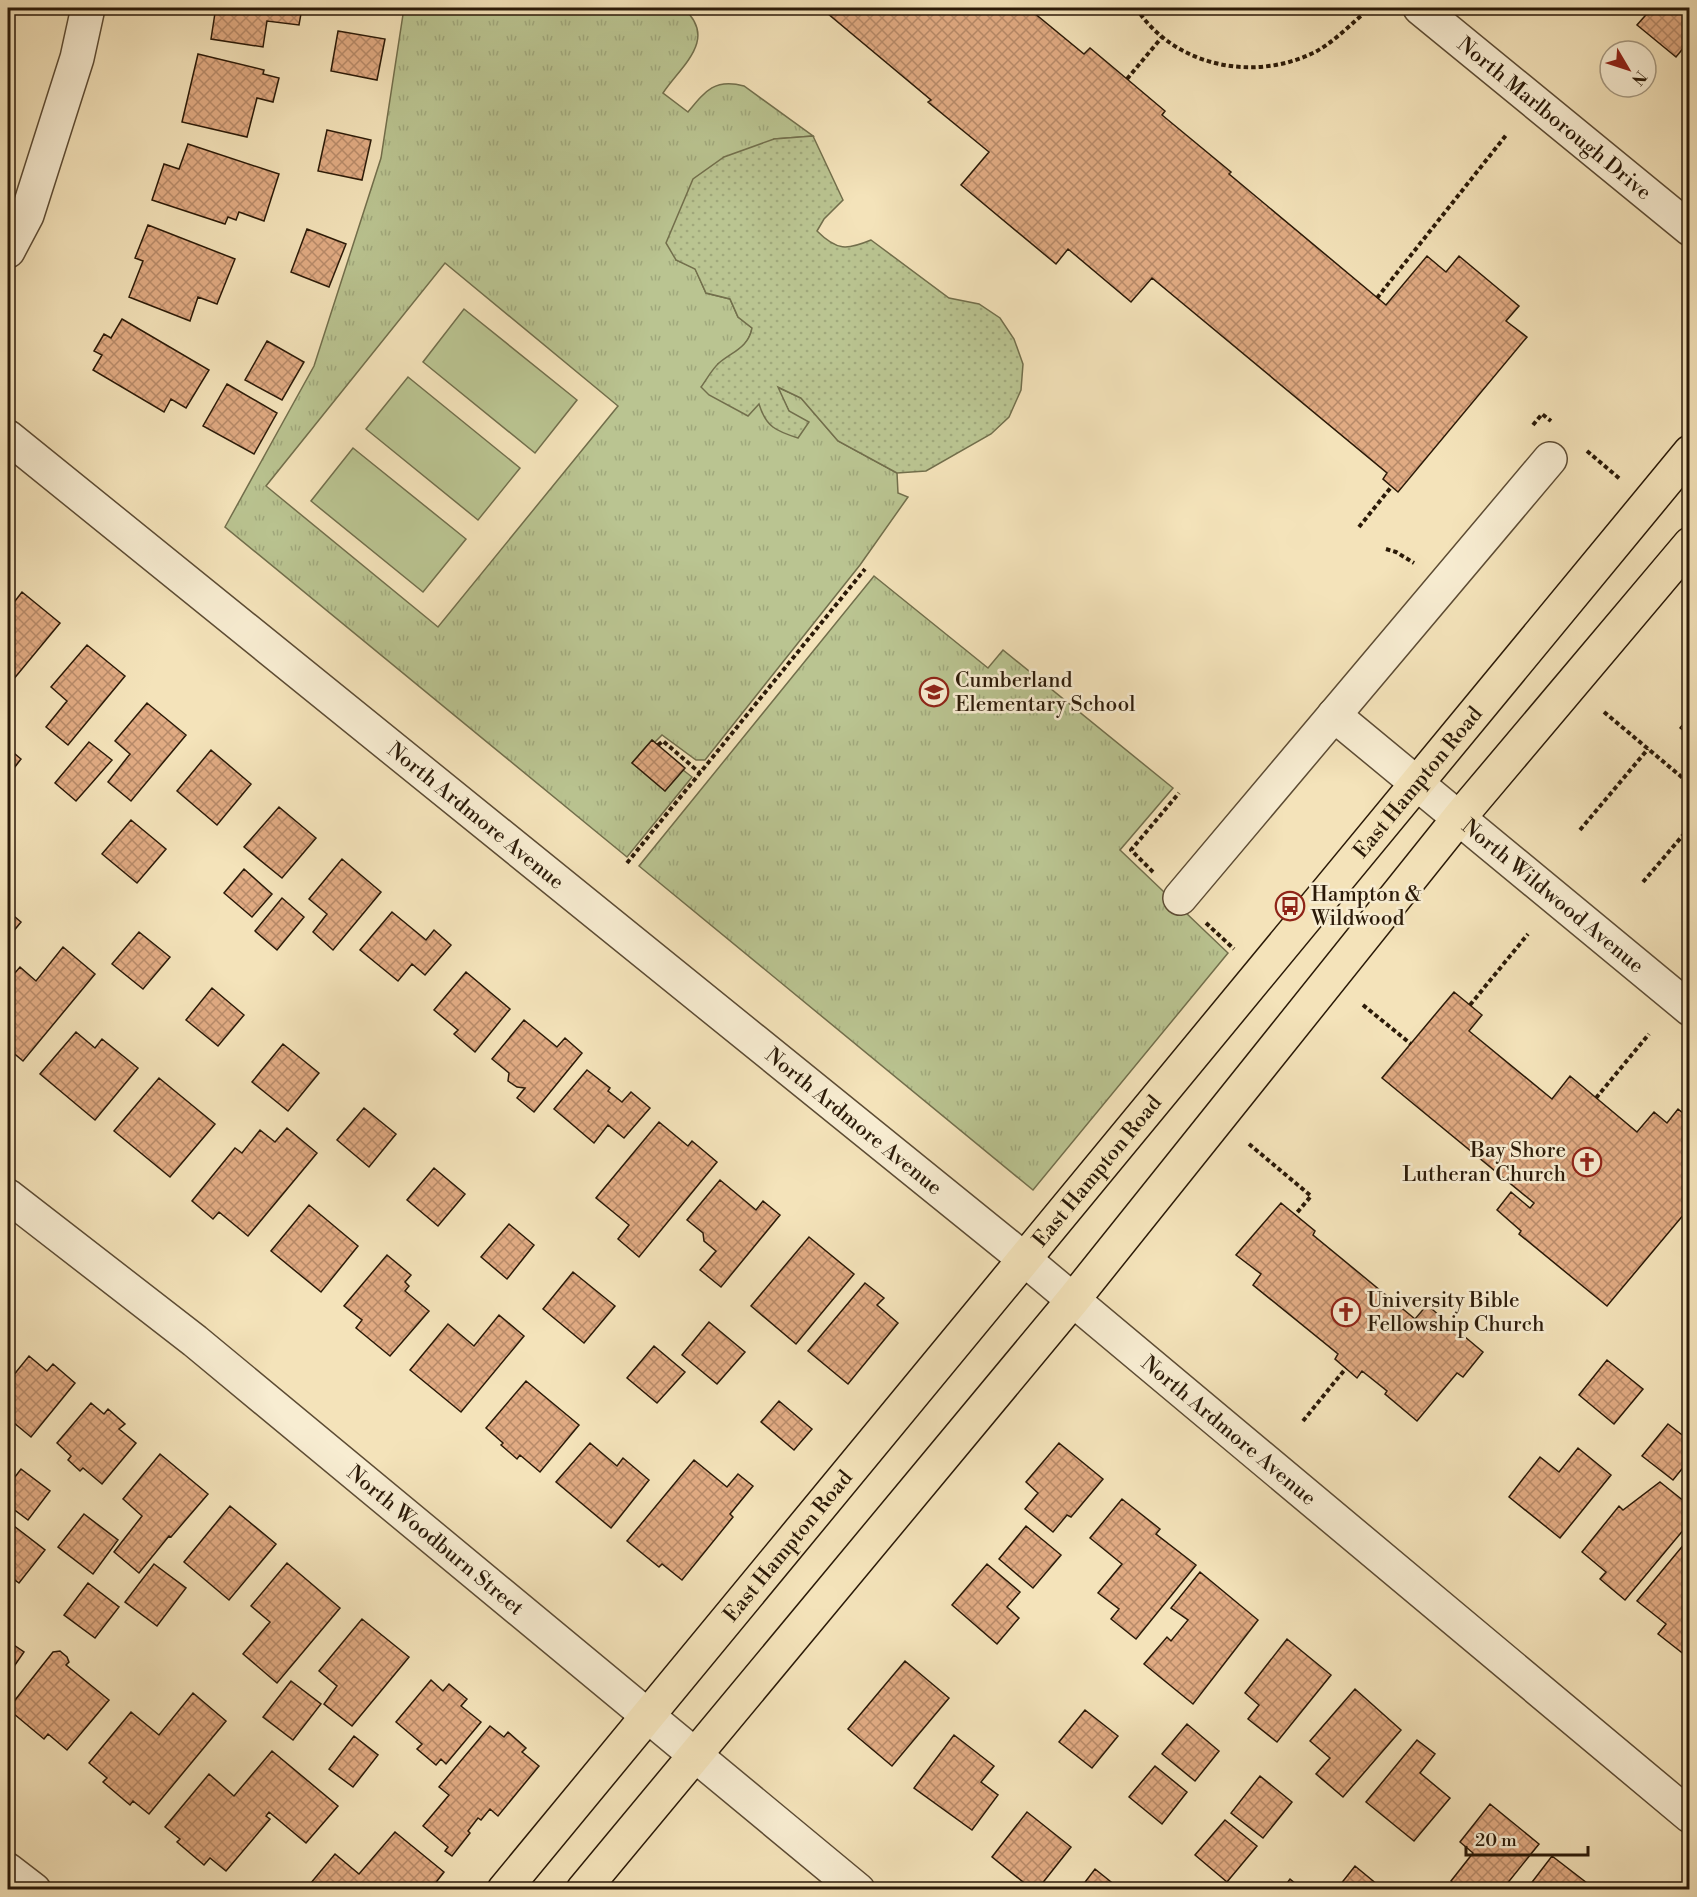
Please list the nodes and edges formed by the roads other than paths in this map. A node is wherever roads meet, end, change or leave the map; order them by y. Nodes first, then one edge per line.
1 (88, 8) edge
2 (1420, 8) edge
3 (1689, 229) edge
4 (8, 251) edge
5 (8, 437) edge
6 (1689, 452) edge
7 (1550, 459) dead end
8 (1689, 544) edge
9 (1334, 715) junction
10 (1416, 784) junction
11 (1458, 819) junction
12 (1180, 898) dead end
13 (1689, 1009) edge
14 (8, 1196) edge
15 (1024, 1259) junction
16 (1073, 1300) junction
17 (648, 1714) junction
18 (695, 1754) junction
19 (1689, 1816) edge
20 (8, 1870) edge
21 (34, 1890) edge
22 (504, 1890) edge
23 (583, 1890) edge
24 (858, 1890) edge

1 - 4 street
2 - 3 street, North Marlborough Drive
5 - 15 street, North Ardmore Avenue
6 - 10 main road, East Hampton Road
7 - 9 street
8 - 11 main road
9 - 10 street, North Wildwood Avenue
9 - 12 street
10 - 11 street, North Wildwood Avenue
10 - 15 main road, East Hampton Road
11 - 13 street, North Wildwood Avenue
11 - 16 main road
14 - 17 street, North Woodburn Street
15 - 16 street, North Ardmore Avenue
15 - 17 main road, East Hampton Road
16 - 18 main road
16 - 19 street, North Ardmore Avenue
17 - 18 street, North Woodburn Street
17 - 22 main road, East Hampton Road
18 - 23 main road
18 - 24 street, North Woodburn Street
20 - 21 street

